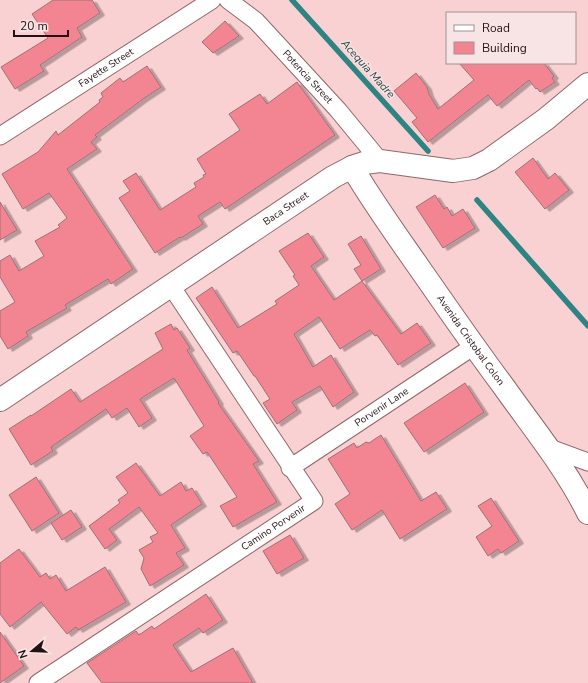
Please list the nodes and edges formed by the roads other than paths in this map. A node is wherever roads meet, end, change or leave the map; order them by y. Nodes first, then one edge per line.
1 (212, 0) edge
2 (228, 0) edge
3 (588, 84) edge
4 (0, 136) edge
5 (380, 161) junction
6 (352, 167) junction
7 (171, 286) junction
8 (474, 346) junction
9 (0, 400) edge
10 (547, 447) junction
11 (588, 462) edge
12 (290, 468) junction
13 (588, 513) edge
14 (38, 683) edge

1 - 4 street, Fayette Street
2 - 5 street, Potencia Street
3 - 5 street, Baca Street
5 - 6 street, Baca Street
6 - 7 street, Baca Street
6 - 8 street, Avenida Cristobal Colon
7 - 9 street, Baca Street
7 - 12 street, Camino Porvenir
8 - 10 street, Avenida Cristobal Colon
8 - 12 street, Porvenir Lane
10 - 11 street
10 - 13 street, Avenida Cristobal Colon
12 - 14 street, Camino Porvenir

